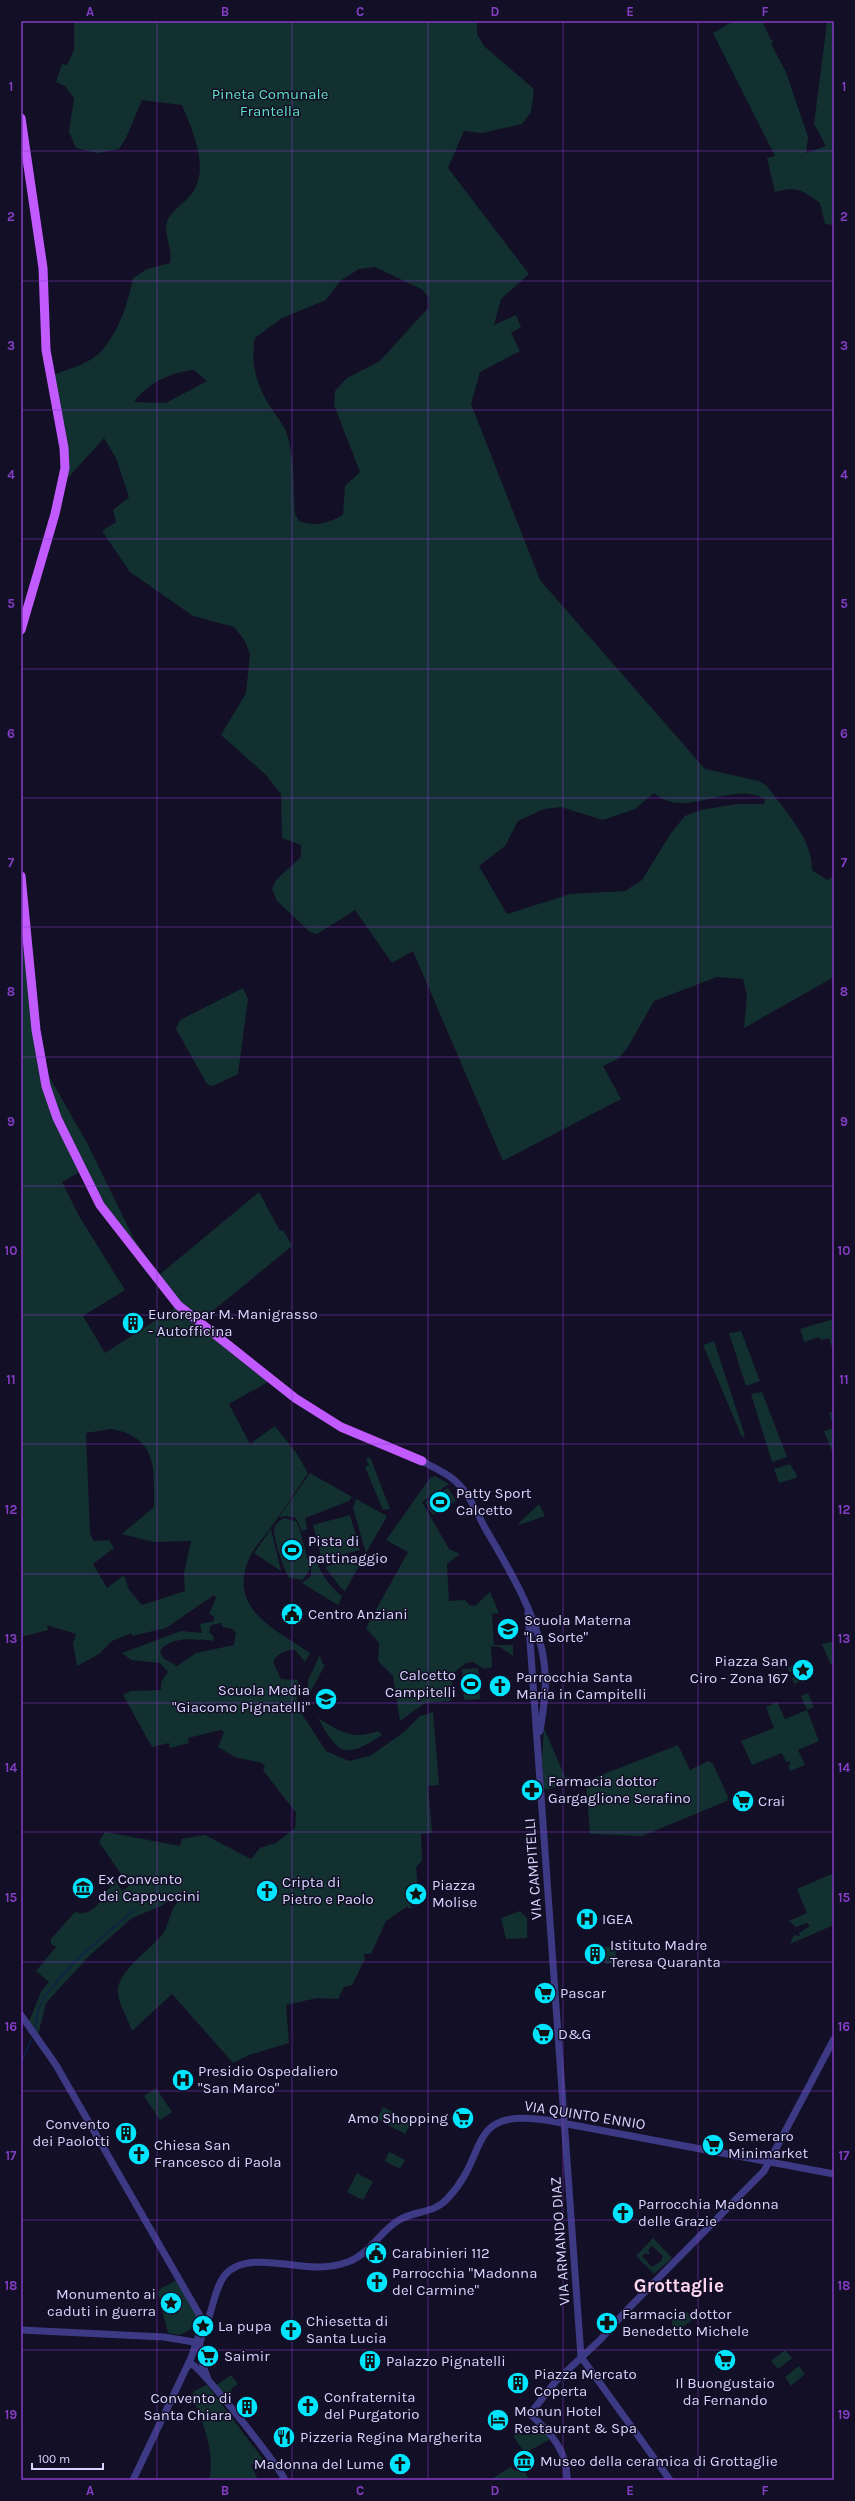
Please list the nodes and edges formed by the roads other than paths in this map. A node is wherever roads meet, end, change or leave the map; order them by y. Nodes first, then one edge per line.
1 (21, 118) edge
2 (21, 630) edge
3 (21, 876) edge
4 (422, 1462) joint
5 (528, 1613) junction
6 (538, 1739) junction
7 (21, 2015) edge
8 (834, 2039) edge
9 (565, 2123) junction
10 (769, 2161) junction
11 (834, 2174) edge
12 (205, 2321) junction
13 (21, 2330) edge
14 (199, 2330) junction
15 (169, 2337) junction
16 (194, 2349) junction
17 (200, 2356) junction
18 (581, 2357) junction
19 (190, 2363) junction
20 (208, 2379) junction
21 (133, 2480) edge
22 (284, 2480) edge
23 (567, 2480) edge
24 (670, 2480) edge

1 - 2 main road
3 - 4 main road
4 - 5 street
5 - 6 street, VIA CAMPITELLI
5 - 6 street
6 - 9 street, VIA CAMPITELLI
7 - 12 street
8 - 10 street
9 - 10 street, VIA QUINTO ENNIO
9 - 12 street, VIA QUINTO ENNIO
9 - 18 street, VIA ARMANDO DIAZ
10 - 11 street, VIA QUINTO ENNIO
10 - 18 street
12 - 14 street
12 - 17 street
13 - 15 street
14 - 15 street
14 - 16 street
15 - 16 street
16 - 19 street
17 - 19 street
17 - 20 street
18 - 23 street
18 - 24 street
19 - 20 street
19 - 21 street
20 - 22 street

